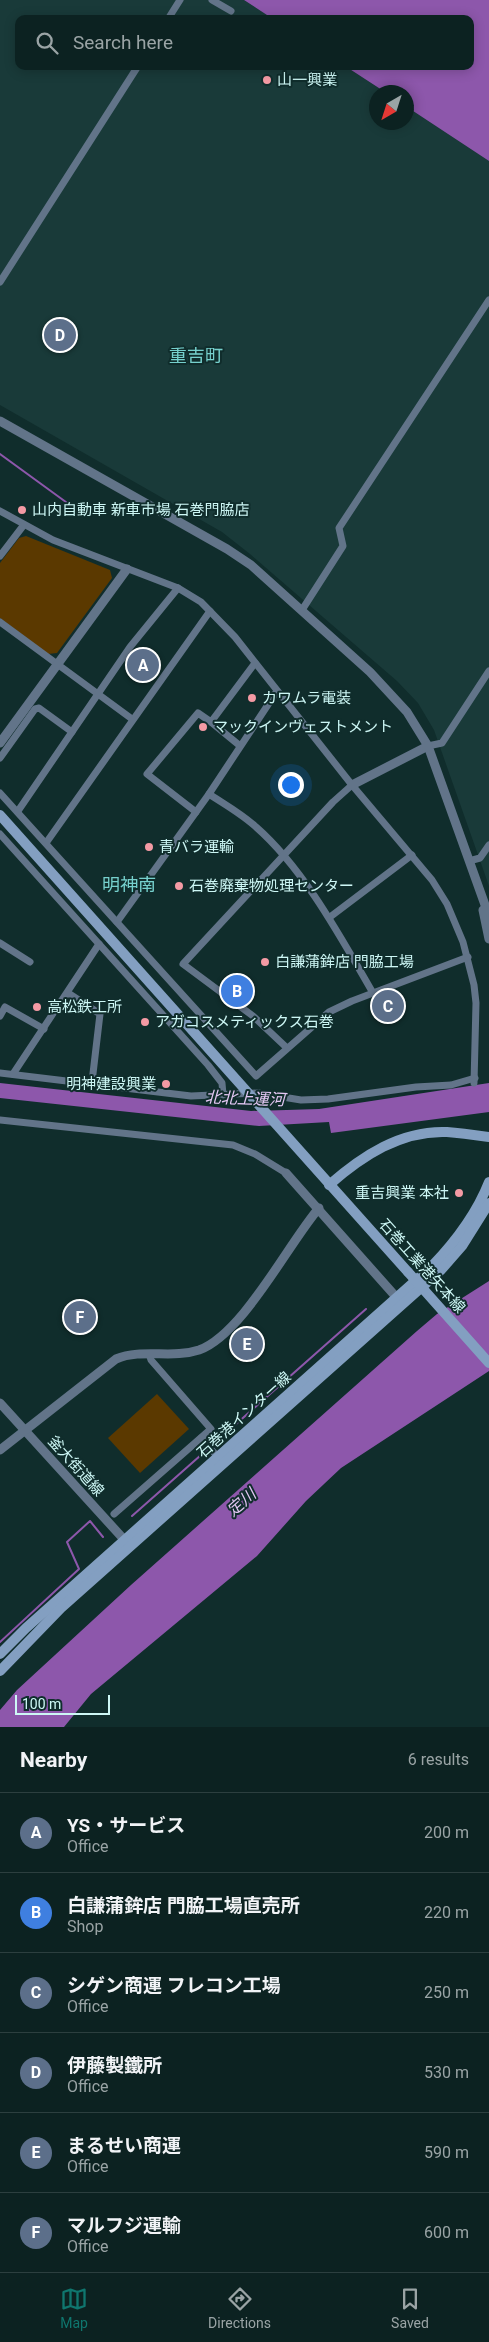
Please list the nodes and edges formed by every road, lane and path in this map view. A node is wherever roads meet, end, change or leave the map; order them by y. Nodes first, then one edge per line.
1 (180, 0) edge
2 (212, 0) edge
3 (231, 11) dead end
4 (171, 15) edge
5 (135, 70) edge
6 (0, 282) edge
7 (489, 300) edge
8 (0, 421) edge
9 (0, 511) edge
10 (23, 526) junction
11 (0, 556) edge
12 (126, 569) junction
13 (178, 588) junction
14 (302, 610) junction
15 (210, 611) junction
16 (0, 622) edge
17 (255, 663) junction
18 (58, 664) junction
19 (489, 671) edge
20 (277, 691) junction
21 (98, 693) junction
22 (132, 719) junction
23 (211, 722) junction
24 (72, 732) junction
25 (0, 743) edge
26 (239, 745) junction
27 (428, 746) junction
28 (0, 758) edge
29 (352, 785) junction
30 (0, 793) edge
31 (209, 794) junction
32 (18, 811) junction
33 (196, 812) junction
34 (0, 815) edge
35 (0, 834) edge
36 (46, 843) junction
37 (489, 844) edge
38 (412, 855) junction
39 (283, 856) junction
40 (468, 861) junction
41 (480, 892) junction
42 (489, 916) edge
43 (330, 917) junction
44 (117, 922) junction
45 (489, 939) edge
46 (0, 943) edge
47 (99, 944) junction
48 (468, 957) junction
49 (30, 962) dead end
50 (68, 992) junction
51 (373, 993) junction
52 (3, 1006) edge
53 (0, 1016) edge
54 (44, 1029) junction
55 (287, 1048) junction
56 (0, 1073) edge
57 (13, 1074) junction
58 (92, 1082) junction
59 (249, 1094) junction
60 (222, 1095) junction
61 (0, 1120) edge
62 (489, 1137) edge
63 (286, 1172) joint
64 (489, 1182) edge
65 (329, 1185) junction
66 (489, 1203) edge
67 (319, 1208) junction
68 (397, 1298) junction
69 (149, 1354) junction
70 (489, 1363) edge
71 (0, 1403) edge
72 (24, 1429) junction
73 (201, 1438) junction
74 (0, 1450) edge
75 (218, 1457) junction
76 (114, 1514) dead end
77 (128, 1544) junction
78 (0, 1654) edge
79 (0, 1671) edge

1 - 4 street
2 - 3 street
5 - 6 street
7 - 14 street
8 - 14 street
9 - 10 street
10 - 11 street
10 - 12 street
12 - 13 street
12 - 18 street
13 - 15 street
13 - 21 street
14 - 27 street
15 - 17 street
15 - 22 street
16 - 18 street
17 - 20 street
17 - 23 street
18 - 21 street
18 - 25 street
19 - 27 street
20 - 26 street
20 - 29 street
21 - 22 street
21 - 24 street
22 - 36 street
23 - 26 street
23 - 33 street
24 - 28 street
24 - 32 street
26 - 31 street
27 - 29 street
27 - 40 street
29 - 38 street
29 - 39 street
30 - 32 street
31 - 33 street
31 - 39 street
32 - 36 street
33 - 44 street
34 - 59 main road, 石巻工業港矢本線
35 - 47 street
36 - 44 street
37 - 40 street
38 - 43 street
38 - 48 street
39 - 43 street
39 - 55 street
40 - 41 street
41 - 42 street
41 - 45 street
43 - 51 street
44 - 55 street
46 - 49 street
47 - 50 street
47 - 60 street
48 - 51 street
48 - 59 street
50 - 54 street
50 - 58 street
51 - 55 street
52 - 53 street
52 - 54 street
54 - 57 street
56 - 57 street
57 - 58 street
58 - 60 street
59 - 60 street
59 - 65 main road, 石巻工業港矢本線
61 - 63 street
62 - 65 main road
63 - 67 street
64 - 68 main road, 石巻港インター線
65 - 70 main road, 石巻工業港矢本線, bridge
66 - 77 main road, 石巻港インター線
67 - 68 street
67 - 69 street
68 - 75 main road, 石巻港インター線
69 - 72 street
69 - 73 street
71 - 72 street, 釜大街道線
72 - 74 street
72 - 77 street, 釜大街道線
73 - 75 street
73 - 76 street
75 - 77 main road, 石巻港インター線
77 - 78 main road, 石巻港インター線
77 - 79 main road, 石巻港インター線

